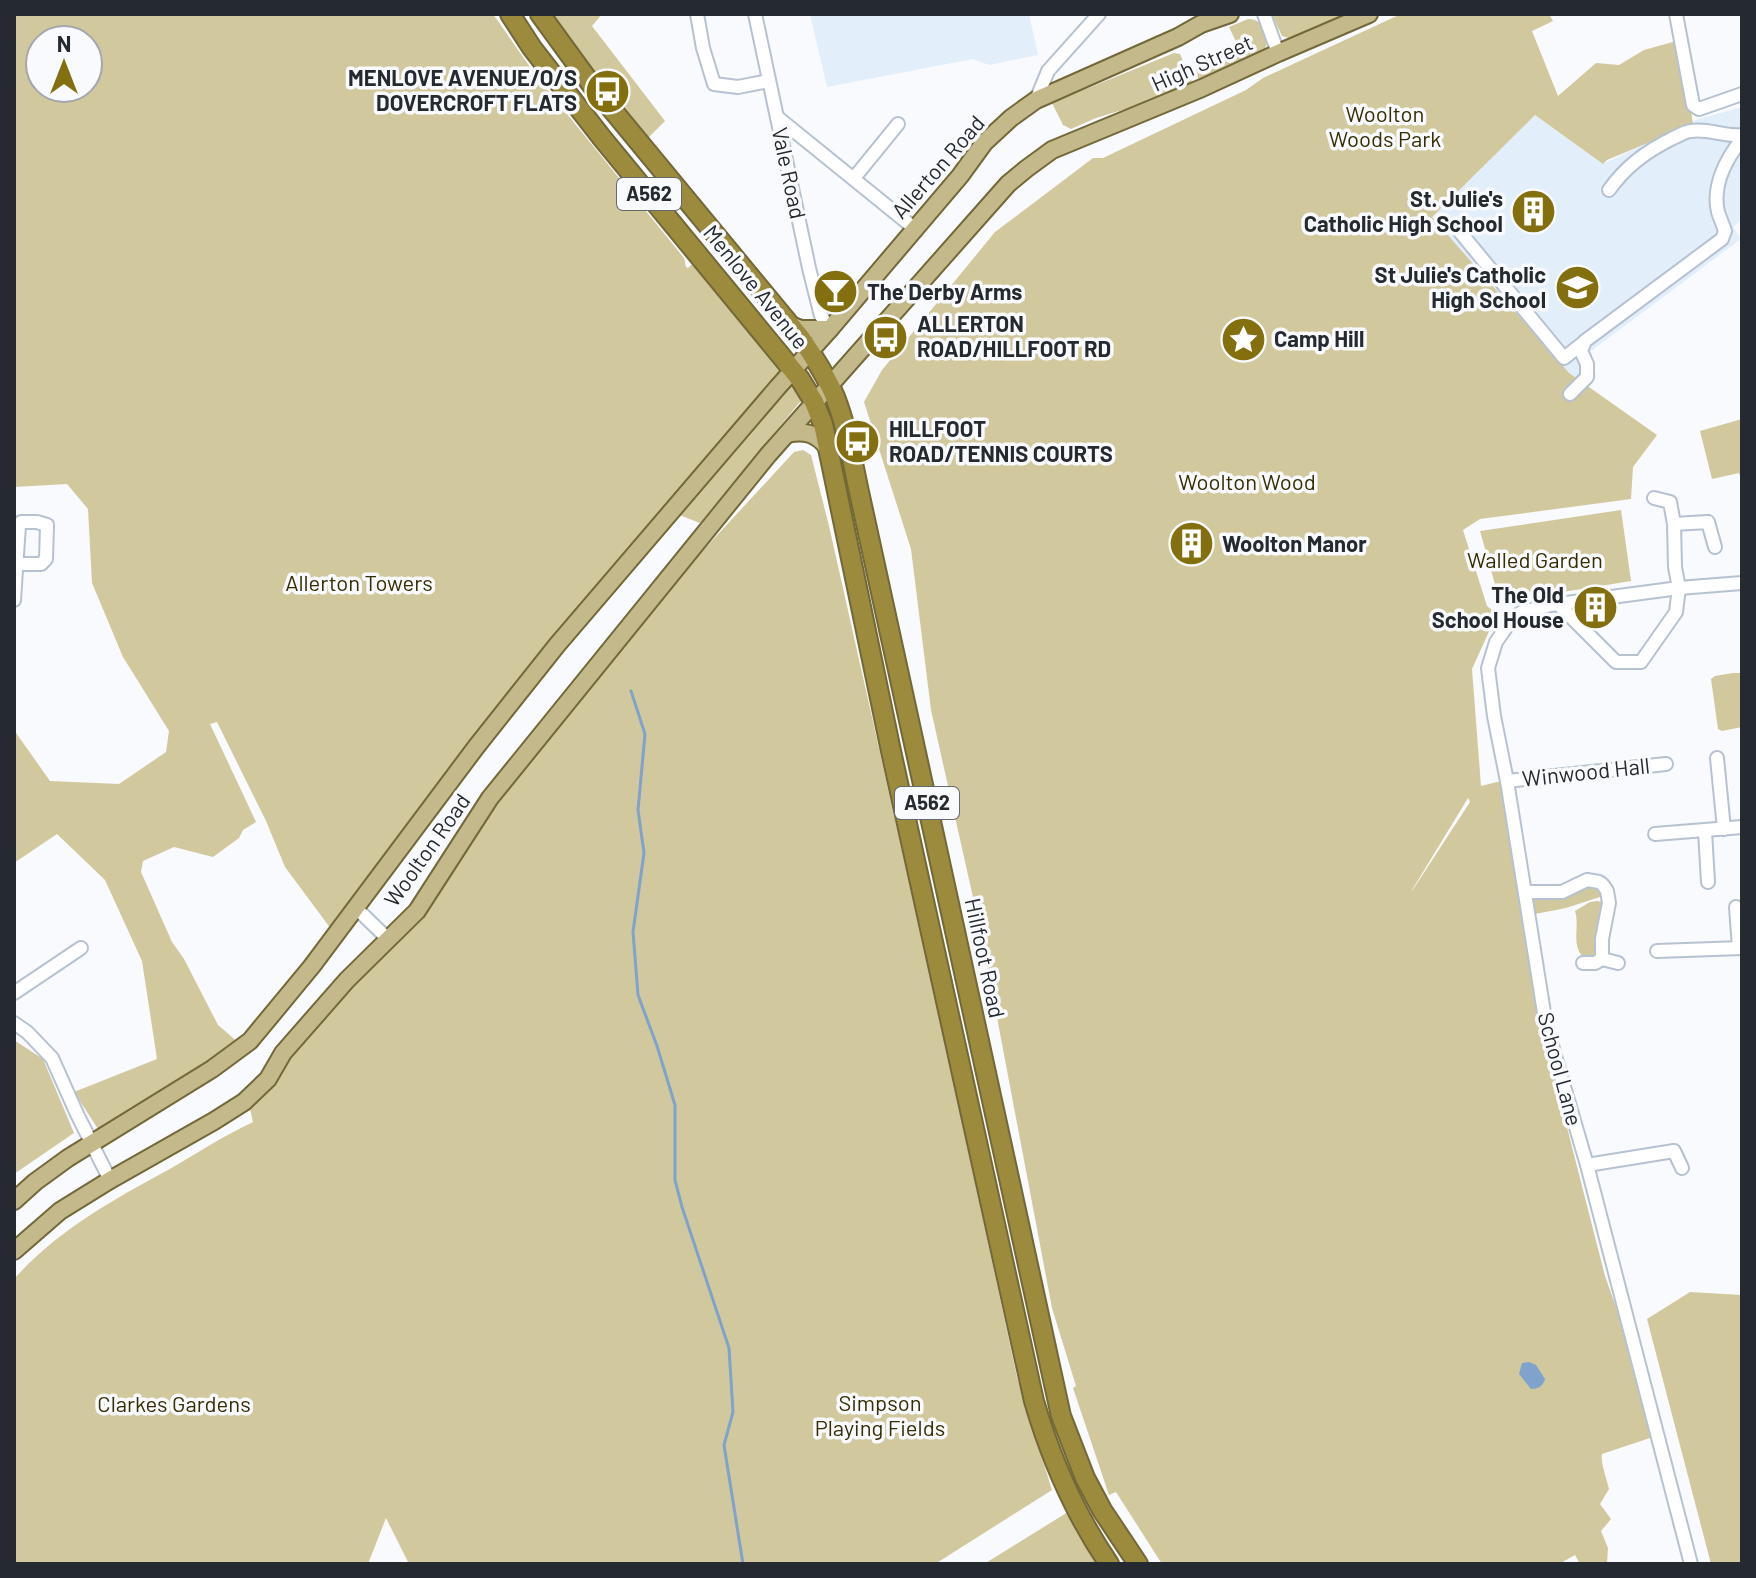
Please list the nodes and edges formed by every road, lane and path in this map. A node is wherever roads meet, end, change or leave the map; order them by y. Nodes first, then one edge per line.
1 (510, 14) edge
2 (540, 14) edge
3 (697, 14) edge
4 (755, 14) edge
5 (1099, 14) edge
6 (1230, 14) edge
7 (1264, 14) edge
8 (1369, 14) edge
9 (1676, 14) edge
10 (1278, 53) junction
11 (769, 81) junction
12 (1742, 94) edge
13 (1036, 100) junction
14 (777, 116) junction
15 (898, 124) dead end
16 (1742, 137) edge
17 (854, 178) junction
18 (1609, 190) dead end
19 (914, 228) junction
20 (1460, 232) dead end
21 (790, 325) junction
22 (830, 329) junction
23 (1585, 341) junction
24 (811, 352) junction
25 (793, 370) junction
26 (829, 384) junction
27 (1570, 394) dead end
28 (814, 402) junction
29 (787, 434) junction
30 (827, 447) junction
31 (1654, 498) dead end
32 (1674, 524) junction
33 (1715, 547) dead end
34 (17, 564) dead end
35 (1742, 583) edge
36 (1679, 588) junction
37 (14, 600) edge
38 (1558, 604) junction
39 (1717, 758) dead end
40 (1666, 764) dead end
41 (1507, 781) junction
42 (1742, 827) edge
43 (1724, 829) junction
44 (1705, 831) junction
45 (1655, 834) dead end
46 (1708, 882) dead end
47 (1525, 892) junction
48 (1736, 907) dead end
49 (356, 908) junction
50 (388, 939) junction
51 (81, 948) dead end
52 (1740, 948) edge
53 (1657, 951) dead end
54 (1602, 959) junction
55 (1583, 963) dead end
56 (1618, 963) dead end
57 (14, 993) edge
58 (14, 1023) edge
59 (92, 1144) junction
60 (1587, 1165) junction
61 (1682, 1168) dead end
62 (110, 1180) junction
63 (14, 1201) edge
64 (14, 1251) edge
65 (1094, 1496) junction
66 (1075, 1507) junction
67 (1109, 1564) edge
68 (1138, 1564) edge
69 (1691, 1564) edge

1 - 25 highway, Menlove Avenue / A562
2 - 21 highway, Menlove Avenue / A562
3 - 11 street
4 - 11 street, Vale Road
5 - 13 street, Allerton Road
6 - 13 main road, High Street
7 - 10 street
8 - 10 main road, High Street
9 - 12 street
10 - 26 main road, High Street
11 - 14 street, Vale Road
13 - 19 main road, Allerton Road
14 - 17 street
14 - 22 street, Vale Road
15 - 17 street
16 - 18 street
16 - 23 street
17 - 19 street
19 - 22 main road, Allerton Road
20 - 23 street
21 - 22 main road
21 - 24 highway, Menlove Avenue / A562
22 - 24 main road, Allerton Road
23 - 27 street
24 - 25 main road, Woolton Road
24 - 26 highway, Hillfoot Road / A562
25 - 28 highway, Menlove Avenue / A562
25 - 49 main road, Woolton Road
26 - 28 main road, Woolton Road
26 - 65 highway, Hillfoot Road / A562
28 - 29 main road, Woolton Road
28 - 30 highway, A562
29 - 30 main road
29 - 50 main road, Woolton Road
30 - 66 highway, A562
31 - 32 street
32 - 33 street
32 - 36 street
34 - 37 street
35 - 36 street, School Lane
36 - 38 street, School Lane
36 - 38 street
38 - 41 street, School Lane
39 - 43 street
40 - 41 street, Winwood Hall
41 - 47 street, School Lane
42 - 43 street
43 - 44 street
44 - 45 street
44 - 46 street
47 - 54 street
47 - 60 street, School Lane
48 - 52 street
49 - 50 street
49 - 59 main road, Woolton Road
50 - 62 main road, Woolton Road
51 - 57 street
52 - 53 street
54 - 55 street
54 - 56 street
58 - 59 street
59 - 62 street
59 - 63 main road, Woolton Road
60 - 61 street
60 - 69 street, School Lane
62 - 64 main road, Woolton Road
65 - 66 street
65 - 68 highway, Hillfoot Road / A562
66 - 67 highway, A562

